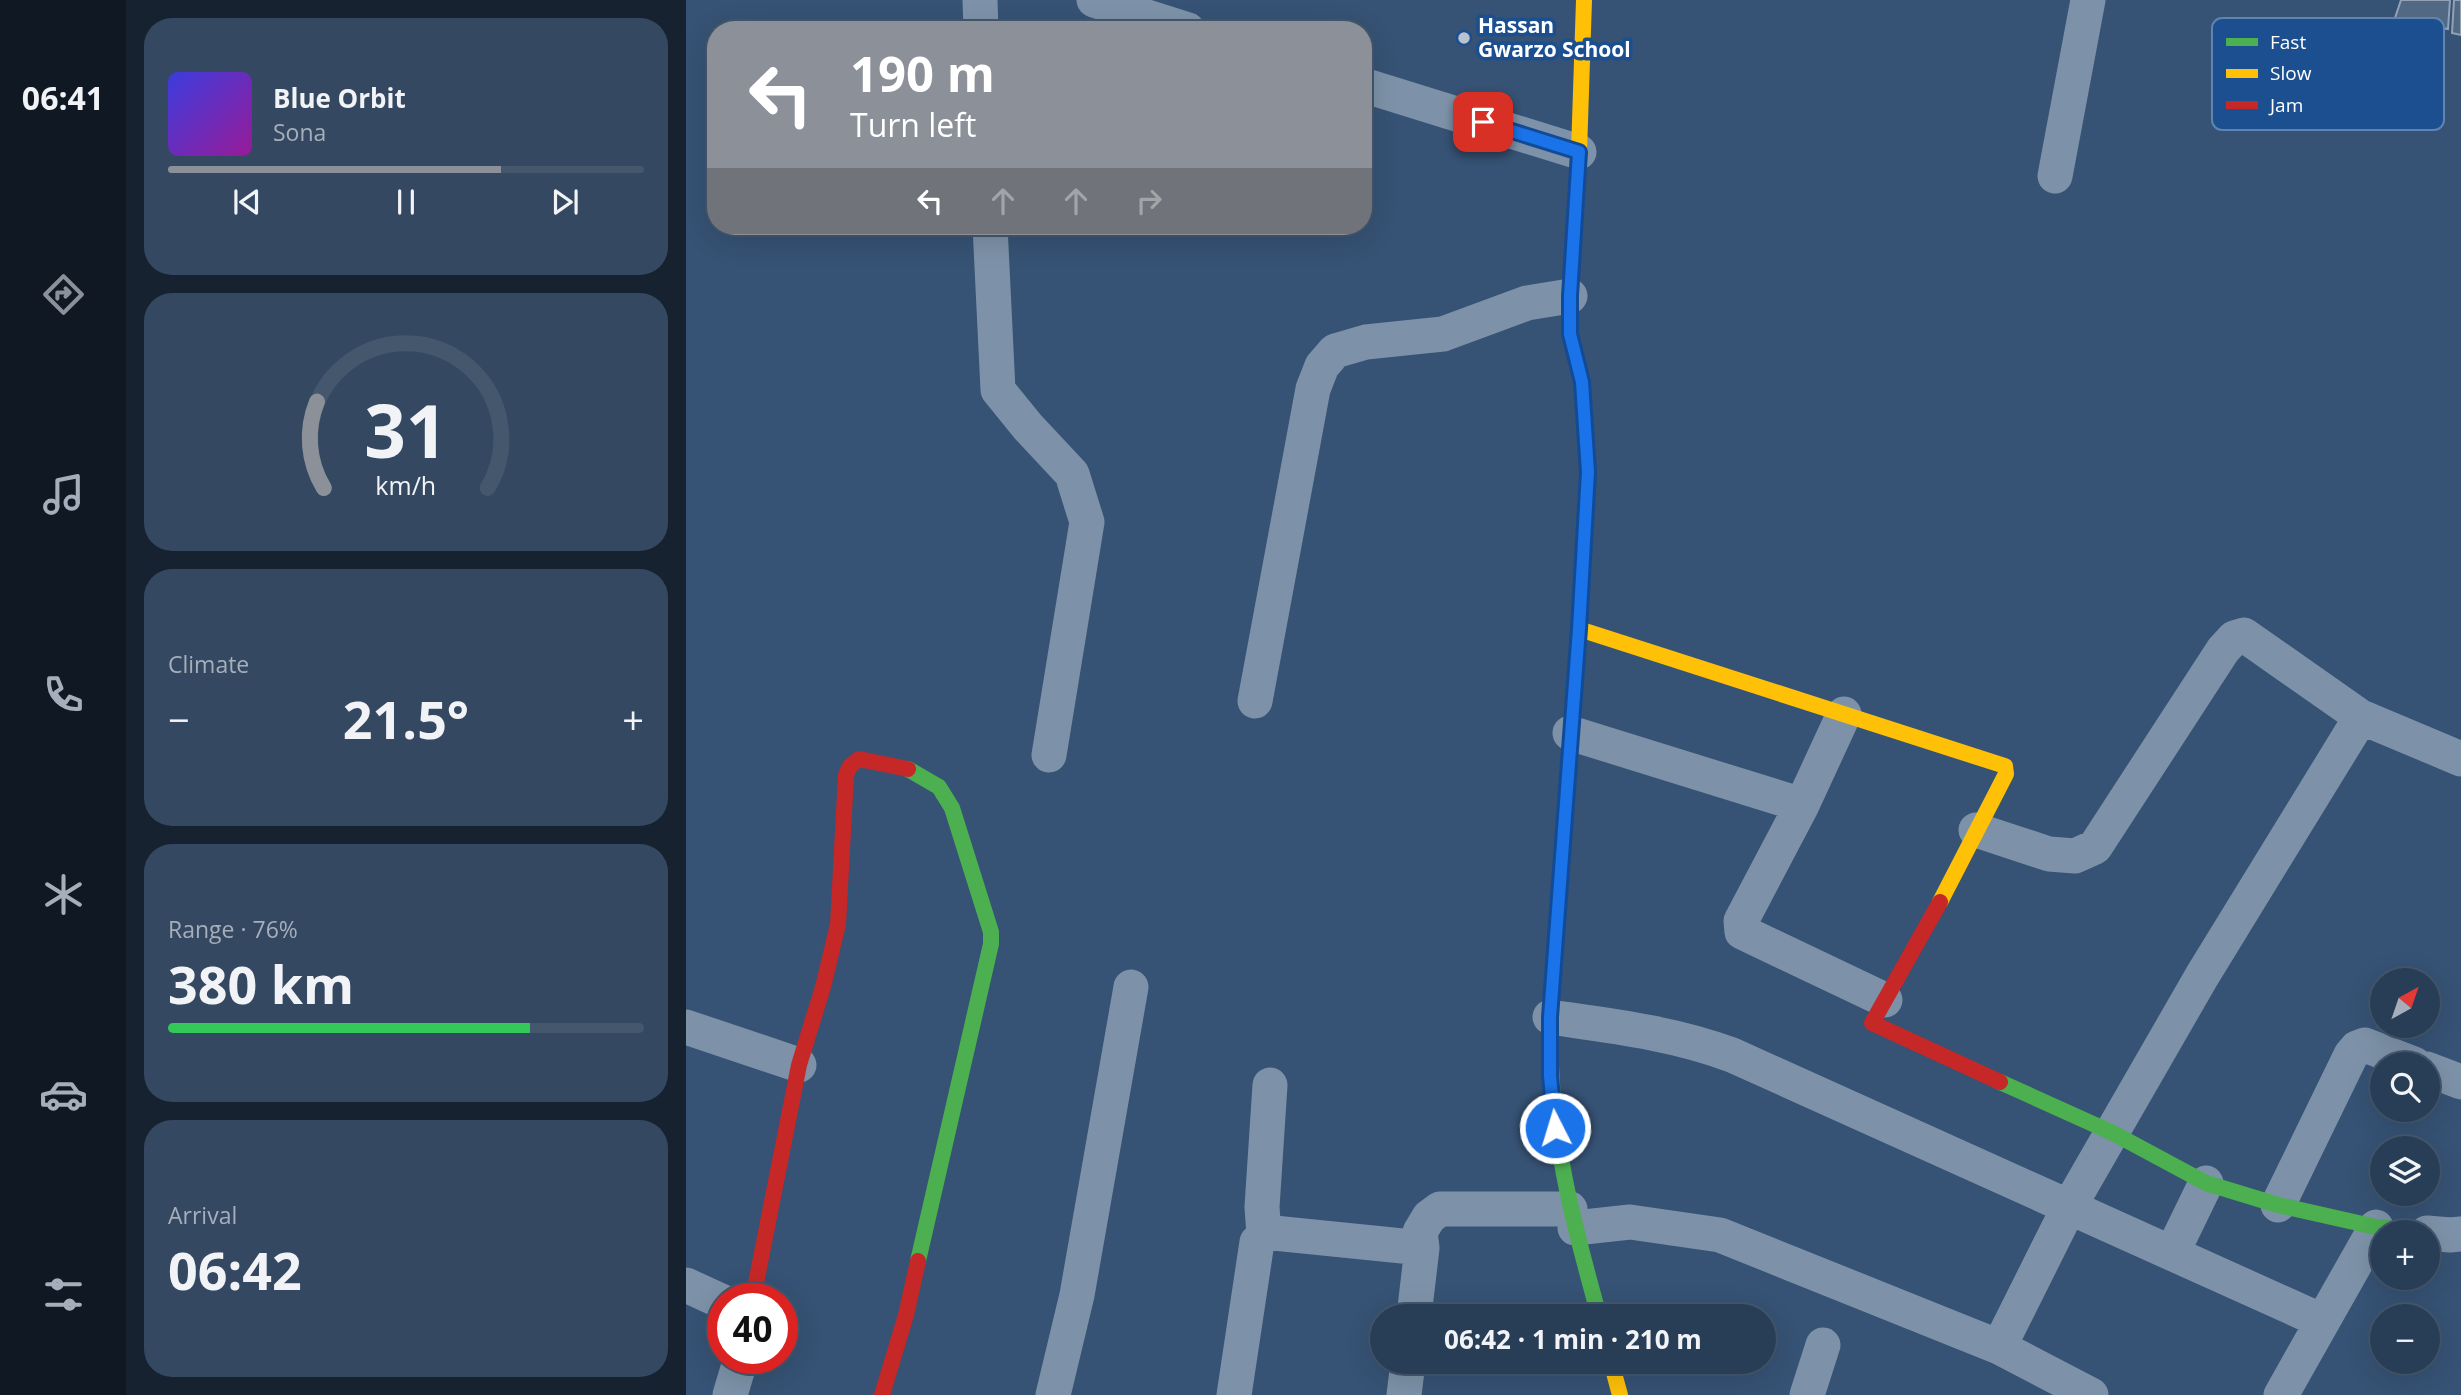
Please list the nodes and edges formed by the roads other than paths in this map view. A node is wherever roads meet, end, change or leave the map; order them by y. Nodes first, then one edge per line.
1 (980, 0) edge
2 (1094, 0) edge
3 (1584, 0) edge
4 (2088, 0) edge
5 (981, 21) edge
6 (1160, 21) edge
7 (1372, 88) edge
8 (1579, 152) junction
9 (2055, 176) dead end
10 (990, 235) edge
11 (1570, 296) junction
12 (1579, 629) junction
13 (1255, 701) dead end
14 (1844, 714) junction
15 (2361, 717) junction
16 (1570, 733) junction
17 (1049, 755) dead end
18 (2461, 759) edge
19 (1802, 805) junction
20 (1976, 830) junction
21 (1131, 987) dead end
22 (1885, 1000) junction
23 (1550, 1017) junction
24 (686, 1027) edge
25 (2383, 1052) edge
26 (799, 1065) junction
27 (2440, 1074) edge
28 (2461, 1082) edge
29 (1270, 1085) dead end
30 (2113, 1133) junction
31 (2206, 1182) junction
32 (2278, 1205) junction
33 (2069, 1207) junction
34 (1572, 1218) junction
35 (2370, 1226) edge
36 (2440, 1233) edge
37 (2461, 1234) edge
38 (1264, 1235) junction
39 (2370, 1237) edge
40 (1422, 1248) junction
41 (2172, 1253) junction
42 (755, 1283) edge
43 (686, 1285) edge
44 (707, 1295) edge
45 (1415, 1304) edge
46 (1596, 1304) edge
47 (2322, 1321) junction
48 (1823, 1345) dead end
49 (1999, 1347) junction
50 (736, 1374) edge
51 (1407, 1374) edge
52 (1614, 1374) edge
53 (730, 1395) edge
54 (882, 1395) edge
55 (1053, 1395) edge
56 (1234, 1395) edge
57 (1404, 1395) edge
58 (1620, 1395) edge
59 (1807, 1395) edge
60 (2091, 1395) edge
61 (2281, 1395) edge

1 - 5 street
2 - 6 street
3 - 8 street
4 - 9 street
7 - 8 street
8 - 11 street
10 - 17 street
11 - 12 street
11 - 13 street
12 - 14 street
12 - 16 street
14 - 19 street
14 - 20 street
15 - 18 street
15 - 20 street
15 - 30 street
16 - 19 street
16 - 23 street
19 - 22 street
20 - 22 street
21 - 55 street
22 - 30 street
23 - 33 street
23 - 34 street
24 - 26 street
25 - 32 street
26 - 42 street
26 - 54 street
27 - 28 street
29 - 38 street
30 - 31 street
30 - 33 street
31 - 32 street
31 - 41 street
32 - 35 street
33 - 41 street
33 - 49 street
34 - 40 street
34 - 46 street
34 - 49 street
36 - 37 street
38 - 40 street
38 - 56 street
39 - 47 street
40 - 45 street
41 - 47 street
43 - 44 street
47 - 61 street
48 - 59 street
49 - 60 street
50 - 53 street
51 - 57 street
52 - 58 street

